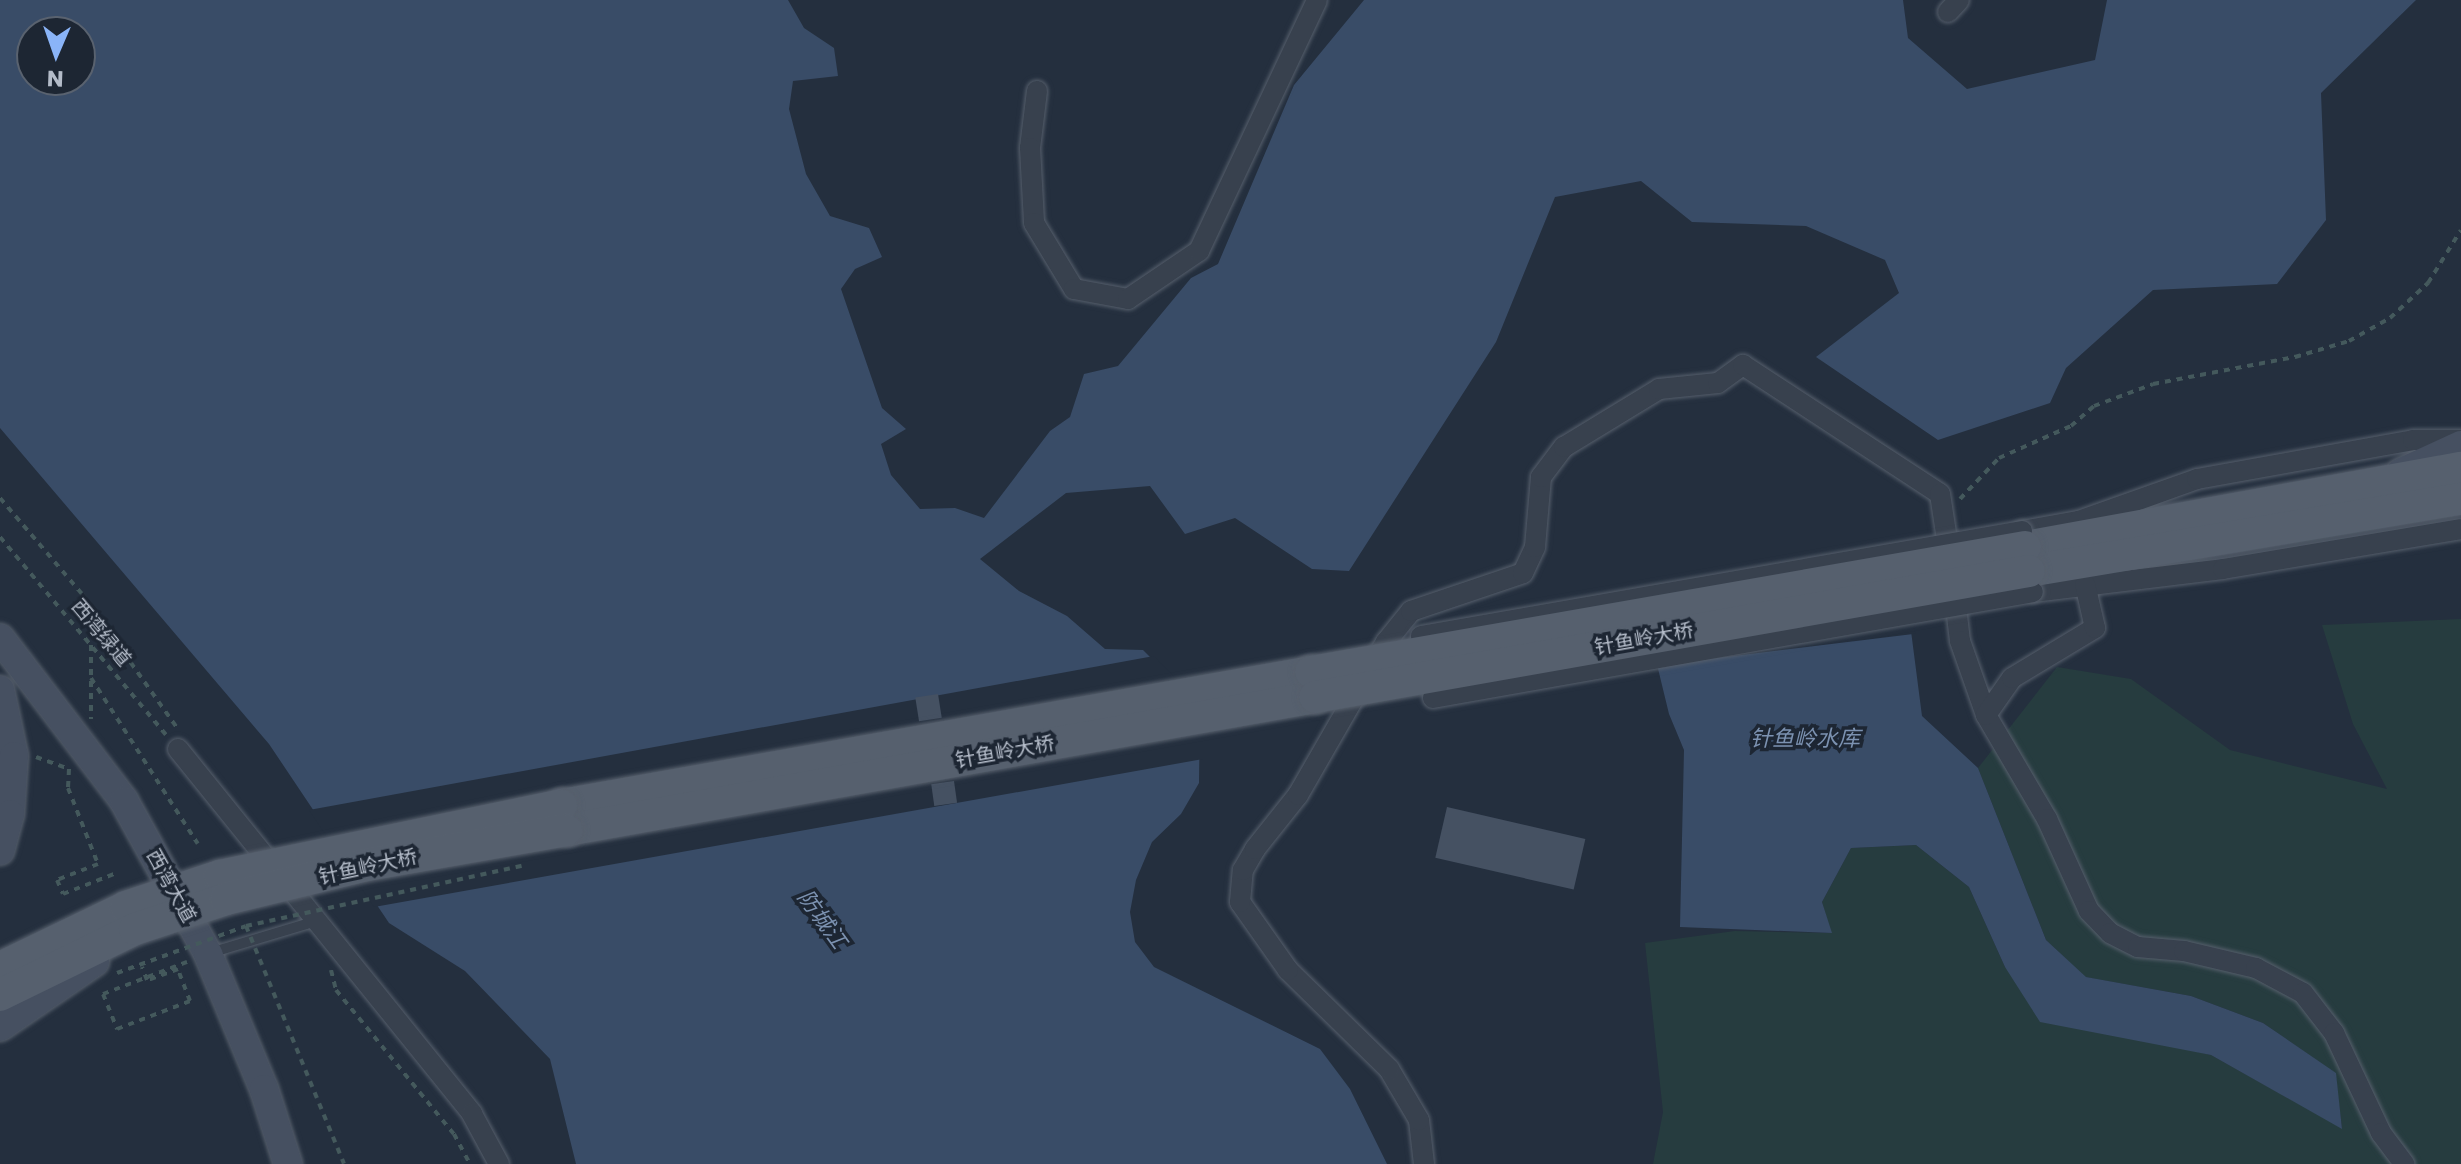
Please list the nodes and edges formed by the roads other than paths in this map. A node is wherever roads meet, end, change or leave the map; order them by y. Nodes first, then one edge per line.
1 (1317, 0) edge
2 (1037, 91) dead end
3 (2461, 442) edge
4 (2461, 468) edge
5 (2385, 480) junction
6 (2461, 499) edge
7 (2461, 529) edge
8 (2027, 560) junction
9 (2085, 584) junction
10 (1421, 636) dead end
11 (0, 638) edge
12 (0, 690) edge
13 (1433, 698) dead end
14 (1986, 715) junction
15 (183, 746) road end
16 (0, 851) edge
17 (173, 915) junction
18 (317, 921) junction
19 (208, 954) junction
20 (0, 968) edge
21 (0, 995) edge
22 (0, 1027) edge
23 (288, 1164) edge
24 (499, 1164) edge
25 (1424, 1164) edge
26 (2404, 1164) edge

1 - 2 street
3 - 5 main road
3 - 8 street
4 - 5 main road
5 - 8 main road
6 - 8 main road
7 - 9 street
8 - 9 street
8 - 10 street, bridge
8 - 13 street, bridge
8 - 17 main road, 针鱼岭大桥, bridge
8 - 20 main road, 针鱼岭大桥, bridge
9 - 14 street
11 - 19 main road, 西湾大道
12 - 16 main road
14 - 25 street
14 - 26 street
15 - 18 street
17 - 21 main road, 针鱼岭大桥, bridge
17 - 22 main road, bridge
18 - 19 lane
18 - 24 street
19 - 23 main road, 西湾大道

